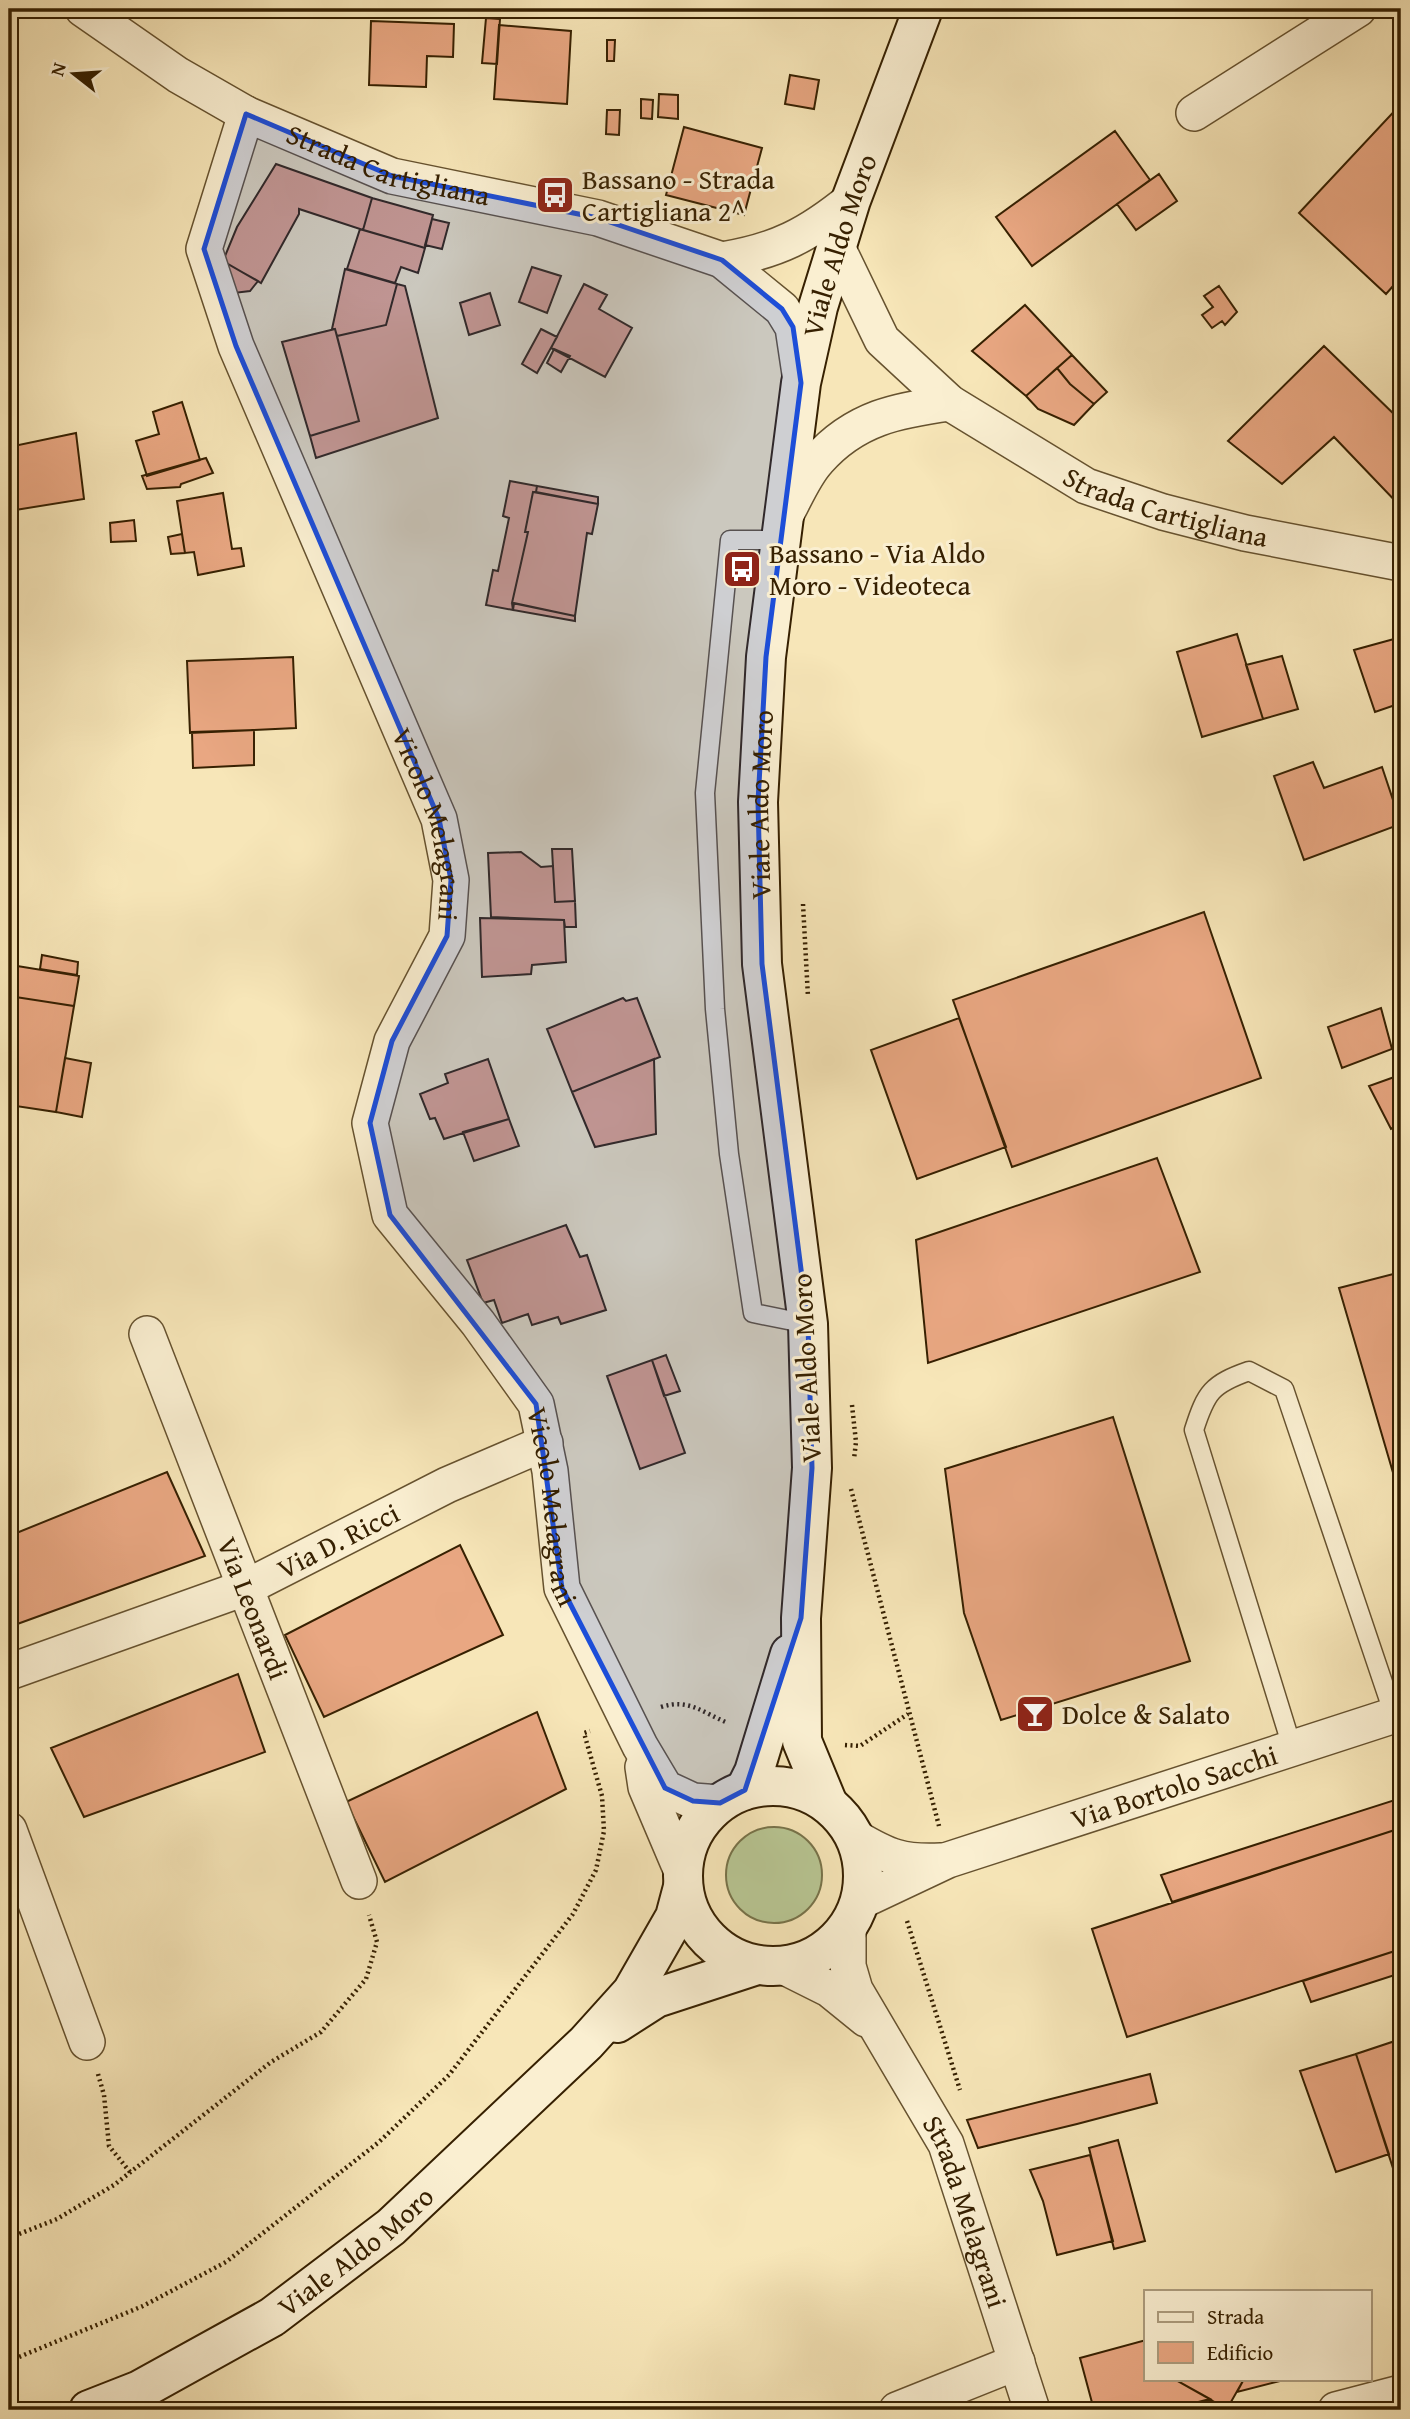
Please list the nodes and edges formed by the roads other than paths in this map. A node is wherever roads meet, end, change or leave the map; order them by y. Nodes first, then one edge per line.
1 (83, 9) edge
2 (923, 9) edge
3 (1358, 9) edge
4 (1194, 113) dead end
5 (246, 114) junction
6 (851, 200) junction
7 (837, 247) junction
8 (722, 260) junction
9 (801, 383) junction
10 (950, 403) junction
11 (783, 529) junction
12 (1401, 563) edge
13 (808, 1324) junction
14 (148, 1334) dead end
15 (545, 1443) junction
16 (247, 1587) junction
17 (801, 1618) junction
18 (9, 1672) edge
19 (1397, 1714) edge
20 (633, 1732) junction
21 (1292, 1747) junction
22 (733, 1797) junction
23 (828, 1804) junction
24 (9, 1830) edge
25 (856, 1838) junction
26 (948, 1860) junction
27 (683, 1880) junction
28 (359, 1881) road end
29 (854, 1914) junction
30 (770, 1966) junction
31 (875, 2026) junction
32 (87, 2042) road end
33 (586, 2043) junction
34 (1017, 2362) junction
35 (1401, 2393) edge
36 (89, 2410) edge
37 (897, 2410) edge
38 (1032, 2410) edge
39 (1336, 2410) edge

1 - 5 street, Strada Cartigliana
2 - 6 main road, Viale Aldo Moro
3 - 4 street
5 - 8 street, Strada Cartigliana
5 - 15 street, Vicolo Melagrani
6 - 7 main road, Viale Aldo Moro
6 - 8 street, Strada Cartigliana
7 - 9 main road, Viale Aldo Moro
7 - 10 street, Strada Cartigliana
8 - 9 street, Strada Cartigliana
9 - 11 main road, Viale Aldo Moro
10 - 11 street
10 - 12 street, Strada Cartigliana
11 - 13 main road, Viale Aldo Moro
11 - 13 lane
13 - 17 main road, Viale Aldo Moro
14 - 16 street, Via Leonardi
15 - 16 street, Via D. Ricci
15 - 20 street, Vicolo Melagrani
16 - 18 street, Via D. Ricci
16 - 28 street, Via Leonardi
17 - 22 main road, Viale Aldo Moro
17 - 23 main road, Viale Aldo Moro
19 - 21 street, Via Bortolo Sacchi
19 - 21 lane
20 - 22 street, Vicolo Melagrani
20 - 27 street, Vicolo Melagrani
21 - 26 street, Via Bortolo Sacchi
22 - 23 main road, Viale Aldo Moro
22 - 27 main road, Viale Aldo Moro
23 - 25 main road, Viale Aldo Moro
24 - 32 street
25 - 26 street, Via Bortolo Sacchi
25 - 29 main road, Viale Aldo Moro
26 - 29 street, Via Bortolo Sacchi
27 - 30 main road
27 - 33 main road, Viale Aldo Moro
29 - 30 main road, Viale Aldo Moro
29 - 31 street, Strada Melagrani
30 - 31 street, Strada Melagrani
30 - 33 main road, Viale Aldo Moro
31 - 34 street, Strada Melagrani
33 - 36 main road, Viale Aldo Moro
34 - 37 street
34 - 38 street, Strada Melagrani
35 - 39 street

